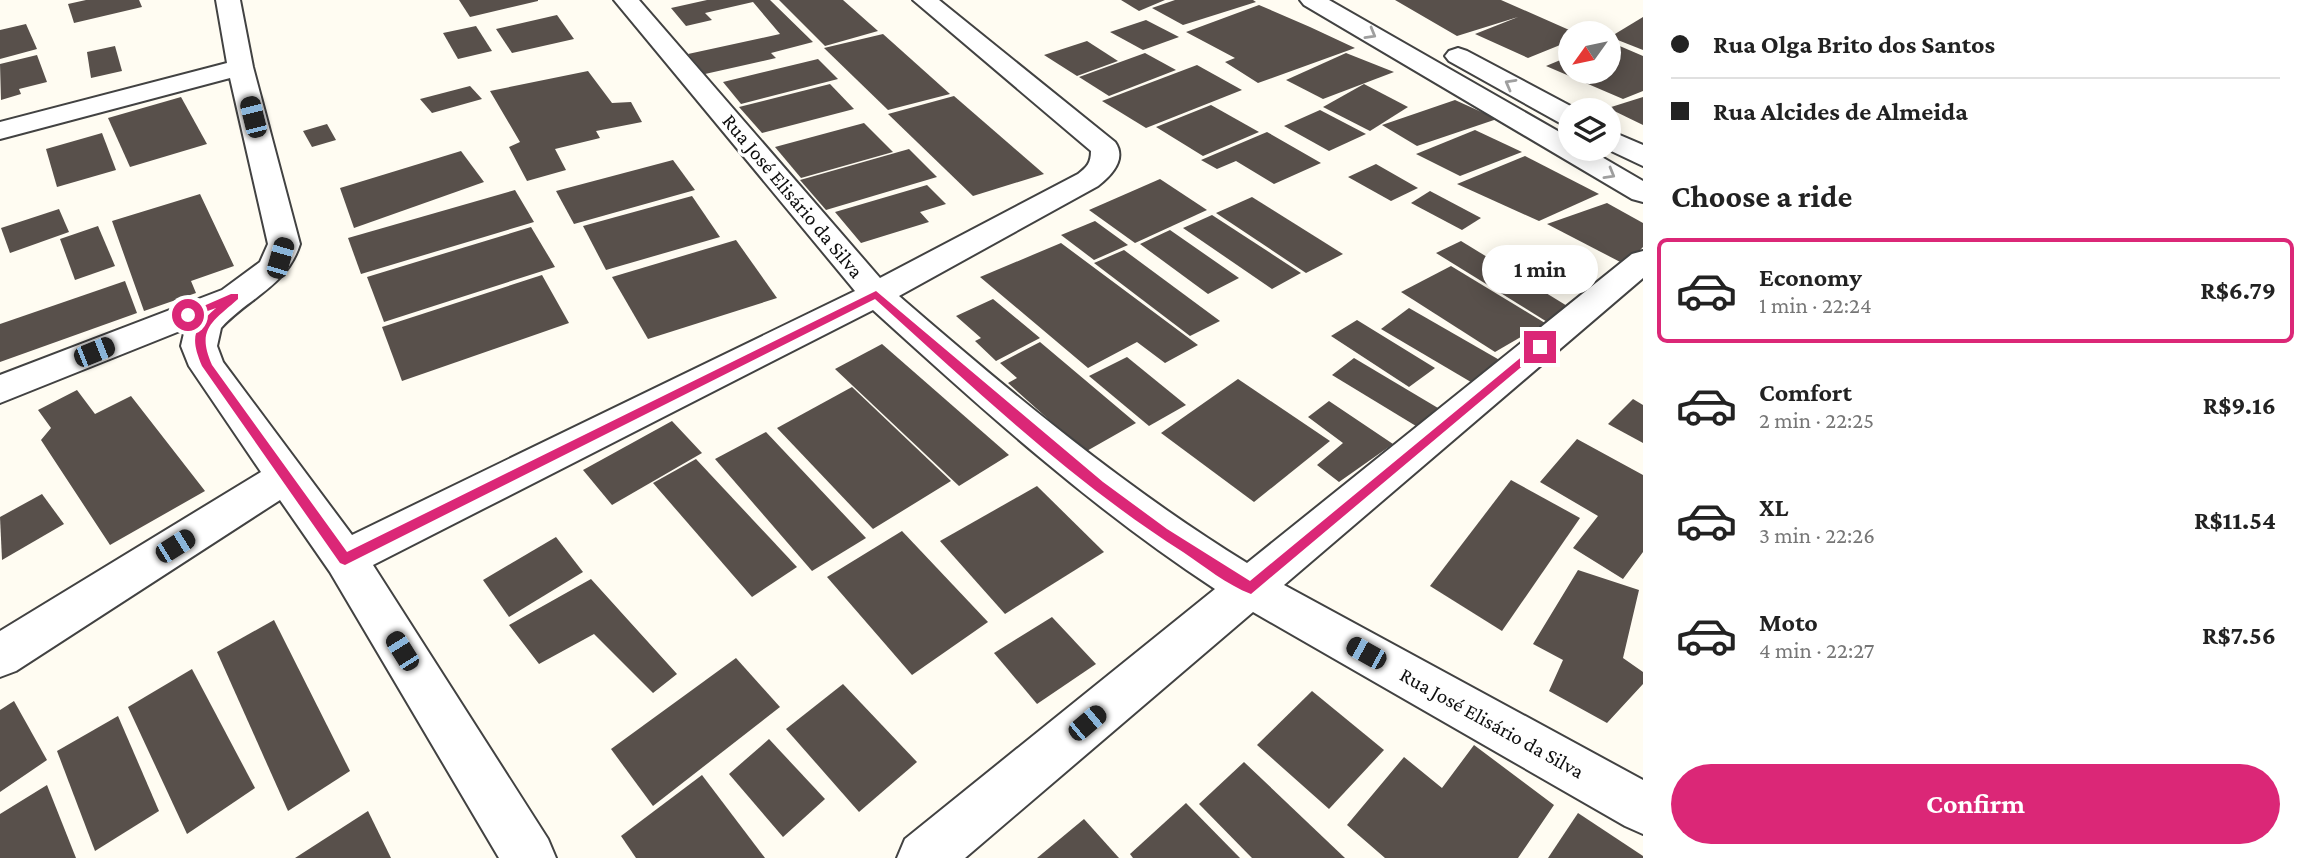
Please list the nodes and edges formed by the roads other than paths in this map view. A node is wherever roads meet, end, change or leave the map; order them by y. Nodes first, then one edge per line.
1 (228, 0) edge
2 (626, 0) edge
3 (925, 0) edge
4 (1312, 0) edge
5 (1357, 0) edge
6 (1416, 33) dead end
7 (1440, 46) dead end
8 (240, 66) junction
9 (1558, 110) edge
10 (0, 131) edge
11 (1621, 145) edge
12 (1643, 157) edge
13 (1643, 193) edge
14 (1643, 261) edge
15 (876, 294) junction
16 (234, 296) junction
17 (0, 390) edge
18 (284, 477) junction
19 (345, 559) junction
20 (1251, 588) junction
21 (0, 656) edge
22 (1643, 808) edge
23 (529, 858) edge
24 (924, 858) edge

1 - 8 street
2 - 15 street, Rua José Elisário da Silva
3 - 15 street
4 -> 13 street
5 - 6 street
9 -> 7 street
8 - 10 street
8 - 16 street
11 - 12 street
14 - 20 street
15 - 19 street
15 - 20 street, Rua José Elisário da Silva
16 - 17 street
16 - 18 street
18 - 19 street
18 - 21 street
19 - 23 street
20 - 22 street, Rua José Elisário da Silva
20 - 24 street

